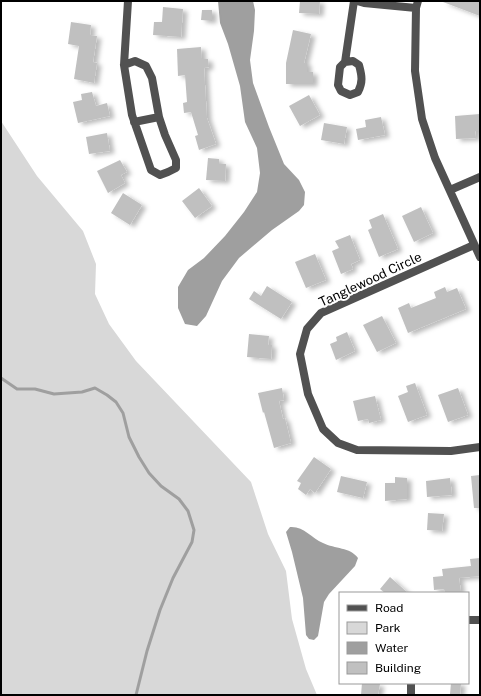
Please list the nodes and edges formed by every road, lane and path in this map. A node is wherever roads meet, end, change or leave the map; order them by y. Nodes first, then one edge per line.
1 (128, 1) edge
2 (354, 1) edge
3 (357, 1) edge
4 (417, 5) edge
5 (344, 62) dead end
6 (124, 65) junction
7 (159, 117) junction
8 (134, 122) junction
9 (480, 177) edge
10 (450, 190) junction
11 (474, 245) junction
12 (480, 257) edge
13 (480, 447) edge
14 (469, 620) edge
15 (480, 620) edge
16 (411, 684) edge
17 (411, 695) edge

1 - 6 street
2 - 5 street
3 - 4 street
4 - 10 street
6 - 7 street
6 - 8 street
7 - 8 street
7 - 8 street
9 - 10 street
10 - 11 street
11 - 12 street
11 - 13 street, Tanglewood Circle
14 - 15 street
16 - 17 street

